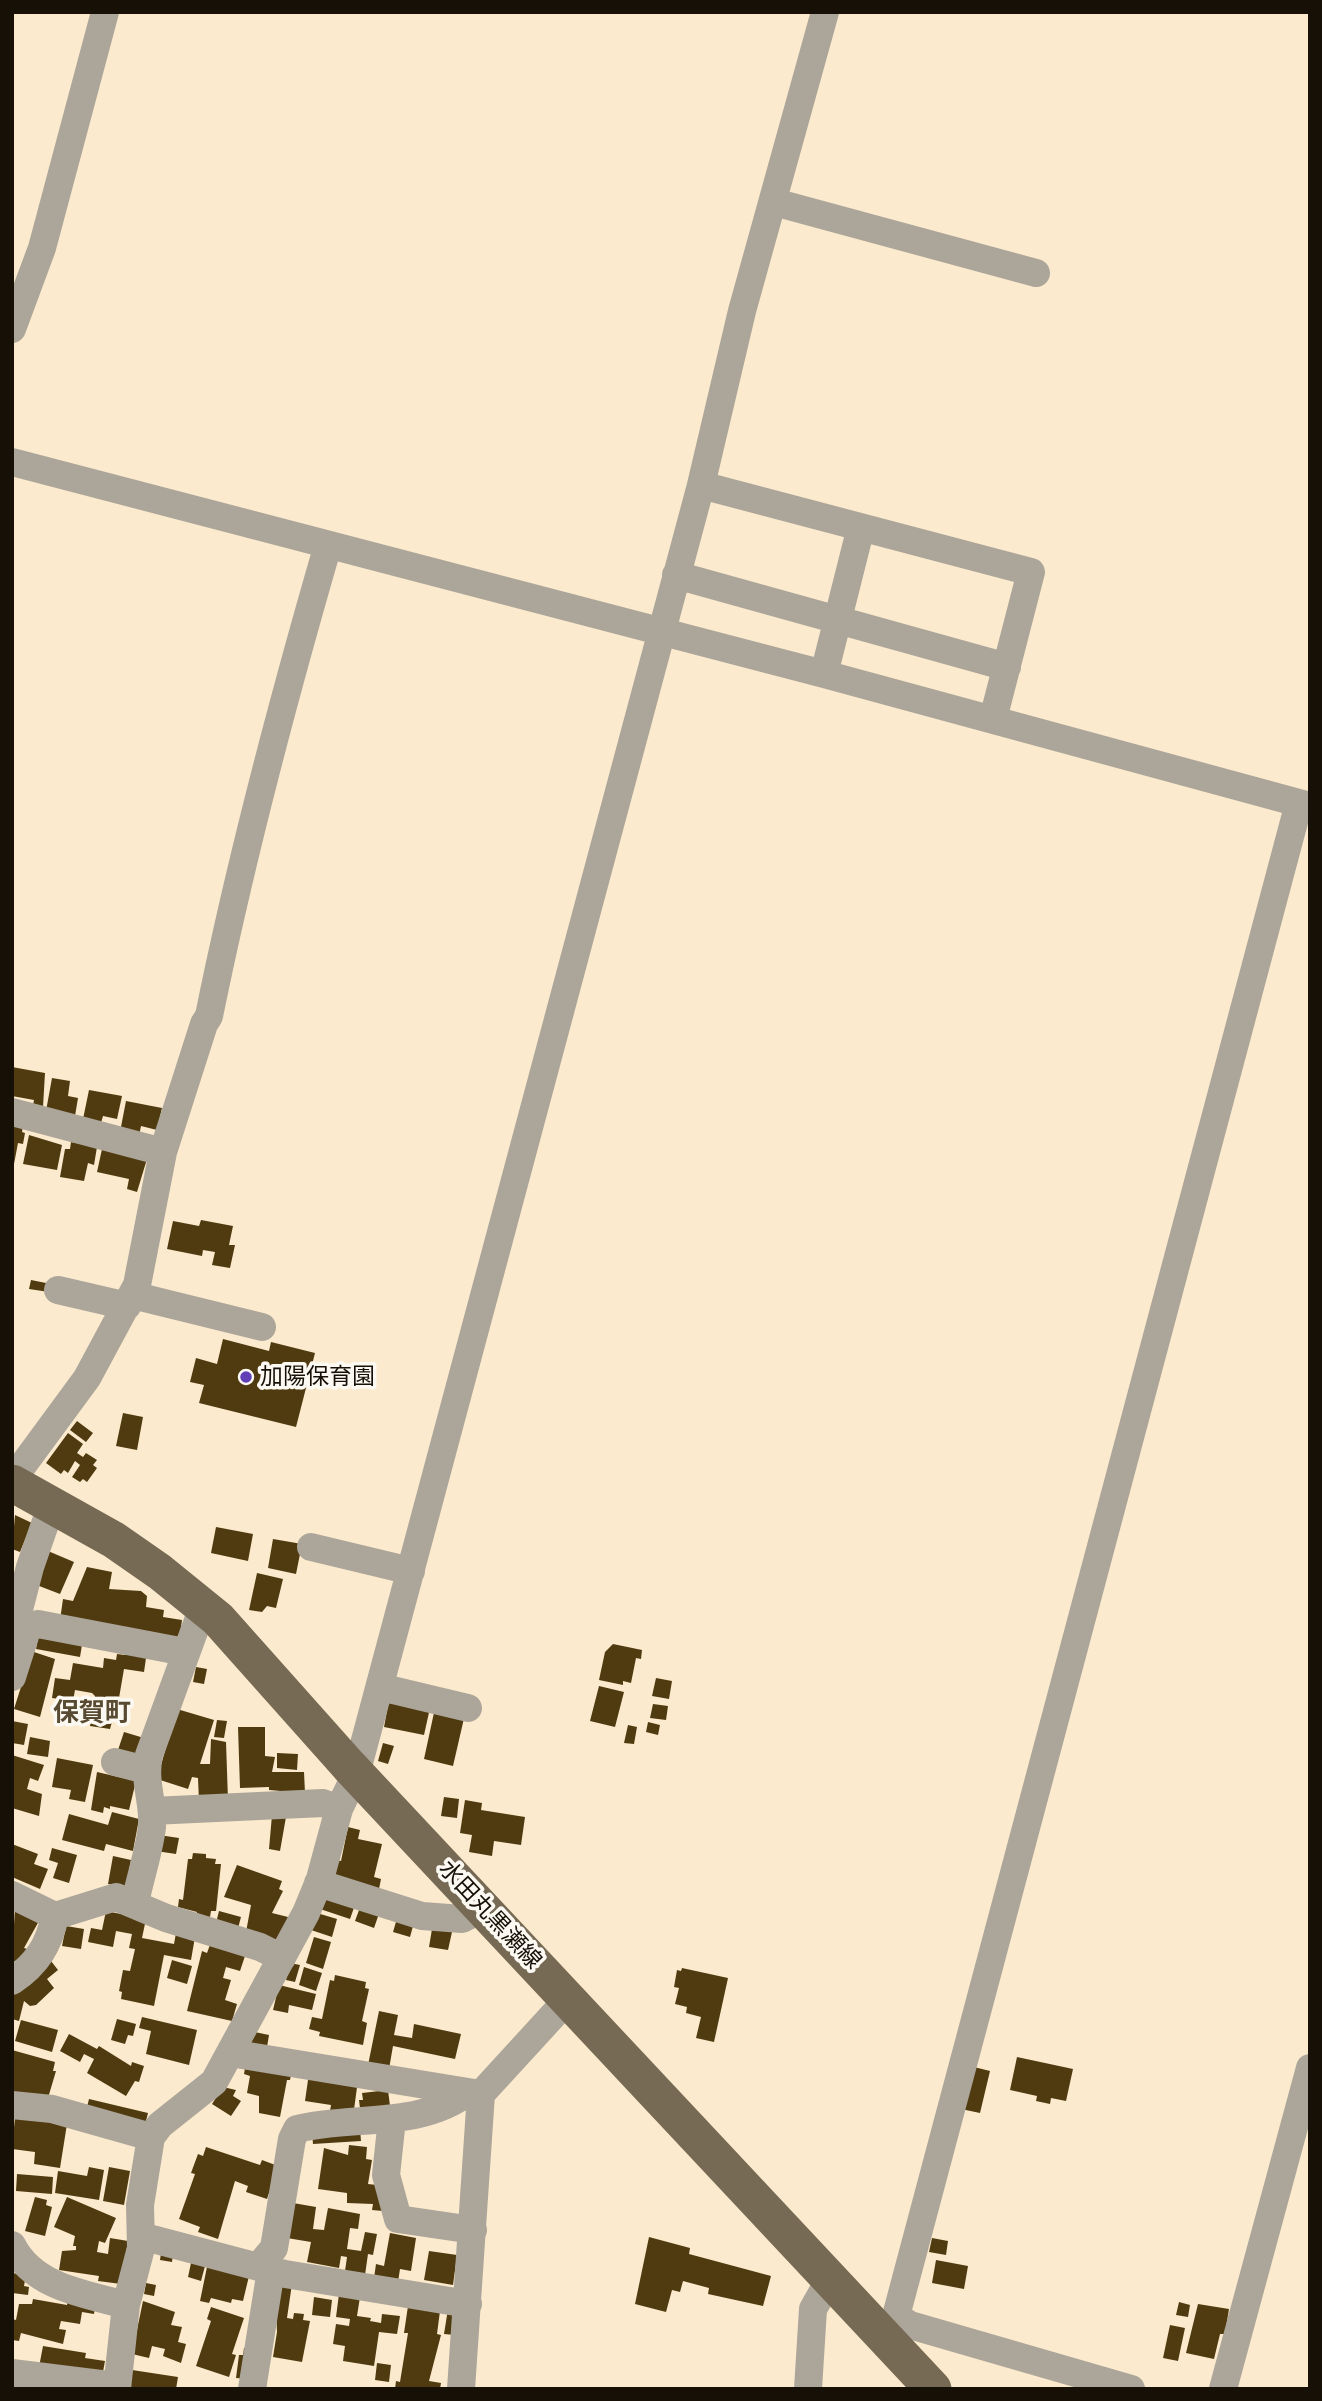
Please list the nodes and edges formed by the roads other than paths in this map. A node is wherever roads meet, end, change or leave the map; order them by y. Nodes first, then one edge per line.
1 (105, 12) edge
2 (825, 12) edge
3 (774, 202) junction
4 (1036, 273) dead end
5 (12, 329) edge
6 (12, 462) edge
7 (701, 485) junction
8 (861, 527) junction
9 (328, 545) junction
10 (676, 575) junction
11 (836, 620) junction
12 (661, 634) junction
13 (1007, 667) junction
14 (824, 674) junction
15 (993, 719) junction
16 (1305, 805) edge
17 (12, 1112) edge
18 (163, 1152) junction
19 (58, 1290) dead end
20 (130, 1300) junction
21 (262, 1327) dead end
22 (12, 1482) edge
23 (52, 1504) junction
24 (311, 1547) dead end
25 (411, 1571) junction
26 (203, 1607) junction
27 (18, 1623) edge
28 (186, 1652) junction
29 (12, 1677) edge
30 (380, 1687) junction
31 (468, 1708) dead end
32 (115, 1762) dead end
33 (146, 1770) junction
34 (356, 1774) junction
35 (339, 1809) junction
36 (152, 1811) junction
37 (318, 1883) junction
38 (12, 1895) edge
39 (135, 1903) junction
40 (484, 1908) junction
41 (55, 1916) junction
42 (282, 1958) junction
43 (12, 1981) edge
44 (569, 1998) junction
45 (230, 2053) junction
46 (1310, 2068) edge
47 (474, 2093) junction
48 (12, 2105) edge
49 (392, 2119) junction
50 (150, 2137) junction
51 (473, 2230) junction
52 (141, 2236) junction
53 (14, 2252) edge
54 (265, 2268) junction
55 (830, 2279) junction
56 (468, 2304) junction
57 (126, 2305) junction
58 (887, 2323) junction
59 (12, 2373) edge
60 (117, 2387) edge
61 (252, 2389) edge
62 (461, 2389) edge
63 (808, 2389) edge
64 (933, 2389) edge
65 (1131, 2389) edge
66 (1223, 2389) edge

1 - 5 street
2 - 3 street
3 - 4 street
3 - 7 street
6 - 9 street
7 - 8 street
7 - 10 street
8 - 11 street
8 - 13 street
9 - 12 street
9 - 18 street
10 - 11 street
10 - 12 street
11 - 13 street
11 - 14 street
12 - 14 street
12 - 25 street
13 - 15 street
14 - 15 street
15 - 16 street
16 - 58 street
17 - 18 street
18 - 20 street
19 - 20 street
20 - 21 street
20 - 22 street
22 - 23 main road, 水田丸黒瀬線
23 - 26 main road, 水田丸黒瀬線
23 - 27 street
24 - 25 street
25 - 30 street
26 - 28 street
26 - 34 main road, 水田丸黒瀬線
27 - 28 street
27 - 29 street
28 - 33 street
30 - 31 street
30 - 34 street
32 - 33 street
33 - 36 street
34 - 35 street
34 - 40 main road, 水田丸黒瀬線
35 - 36 street
35 - 37 street
36 - 39 street
37 - 40 street
37 - 42 street
38 - 41 street
39 - 41 street
39 - 42 street
40 - 44 main road, 水田丸黒瀬線
41 - 43 street
42 - 45 street
44 - 47 street
44 - 55 main road, 水田丸黒瀬線
45 - 47 street
45 - 50 street
46 - 66 street
47 - 49 street
47 - 51 street
48 - 50 street
49 - 51 street
49 - 54 street
50 - 52 street
51 - 56 street
52 - 54 street
52 - 57 street
53 - 57 street
54 - 56 street
54 - 61 street
55 - 58 main road, 水田丸黒瀬線
55 - 63 street
56 - 62 street
57 - 60 street
58 - 64 main road, 水田丸黒瀬線
58 - 65 street
59 - 60 street

